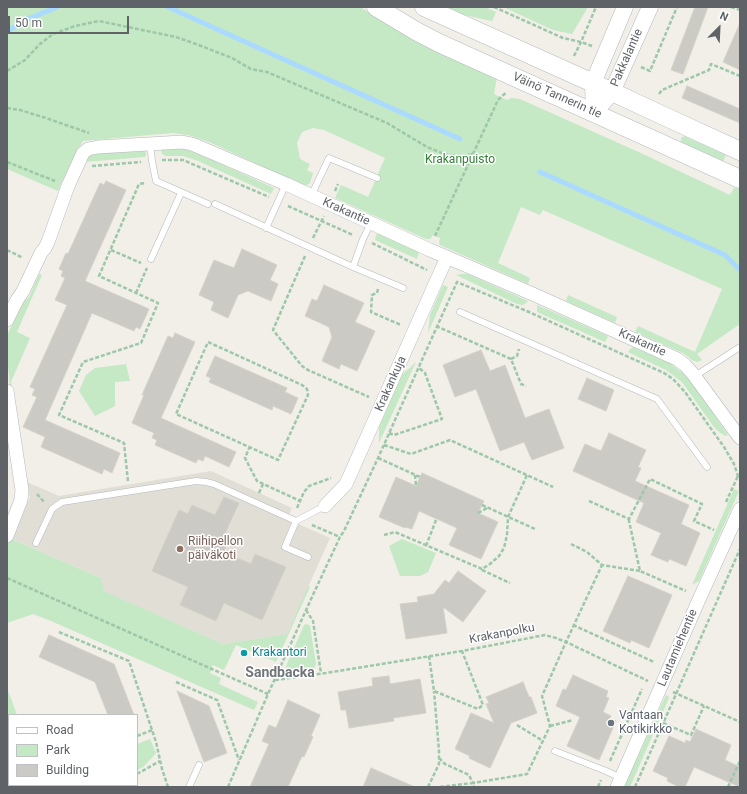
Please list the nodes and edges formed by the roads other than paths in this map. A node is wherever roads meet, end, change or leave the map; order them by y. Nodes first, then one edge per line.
1 (376, 7) edge
2 (424, 7) edge
3 (625, 7) edge
4 (650, 7) edge
5 (593, 83) junction
6 (612, 92) junction
7 (594, 113) junction
8 (150, 143) junction
9 (740, 150) edge
10 (377, 178) dead end
11 (740, 179) edge
12 (286, 184) junction
13 (181, 193) junction
14 (311, 196) junction
15 (208, 204) dead end
16 (215, 204) dead end
17 (371, 223) junction
18 (266, 228) junction
19 (447, 257) junction
20 (151, 259) road end
21 (353, 267) junction
22 (403, 288) dead end
23 (460, 312) dead end
24 (7, 320) edge
25 (740, 347) edge
26 (695, 376) junction
27 (7, 391) edge
28 (740, 438) edge
29 (707, 467) dead end
30 (325, 506) joint
31 (740, 509) edge
32 (296, 521) junction
33 (7, 536) edge
34 (36, 543) dead end
35 (308, 557) dead end
36 (556, 751) dead end
37 (199, 765) dead end
38 (619, 783) edge
39 (189, 787) edge

1 - 7 main road, Väinö Tannerin tie
2 - 5 main road
3 - 5 street, Pakkalantie
4 - 6 street, Pakkalantie
5 - 6 main road
5 - 7 street, Pakkalantie
6 - 7 street, Pakkalantie
6 - 9 main road
7 - 11 main road, Väinö Tannerin tie
8 - 12 street, Krakantie
8 - 13 lane
8 - 24 street, Krakantie
10 - 14 lane
12 - 14 street, Krakantie
12 - 18 lane
13 - 15 lane
13 - 20 lane
14 - 17 street, Krakantie
16 - 18 lane
17 - 19 street, Krakantie
17 - 21 lane
18 - 21 lane
19 - 26 street, Krakantie
19 - 30 street, Krakankuja
21 - 22 lane
23 - 29 lane
25 - 26 lane
26 - 28 street, Krakantie
27 - 33 street
30 - 32 lane
31 - 38 street, Lautamiehentie
32 - 34 lane
32 - 35 lane
36 - 38 lane
37 - 39 lane

